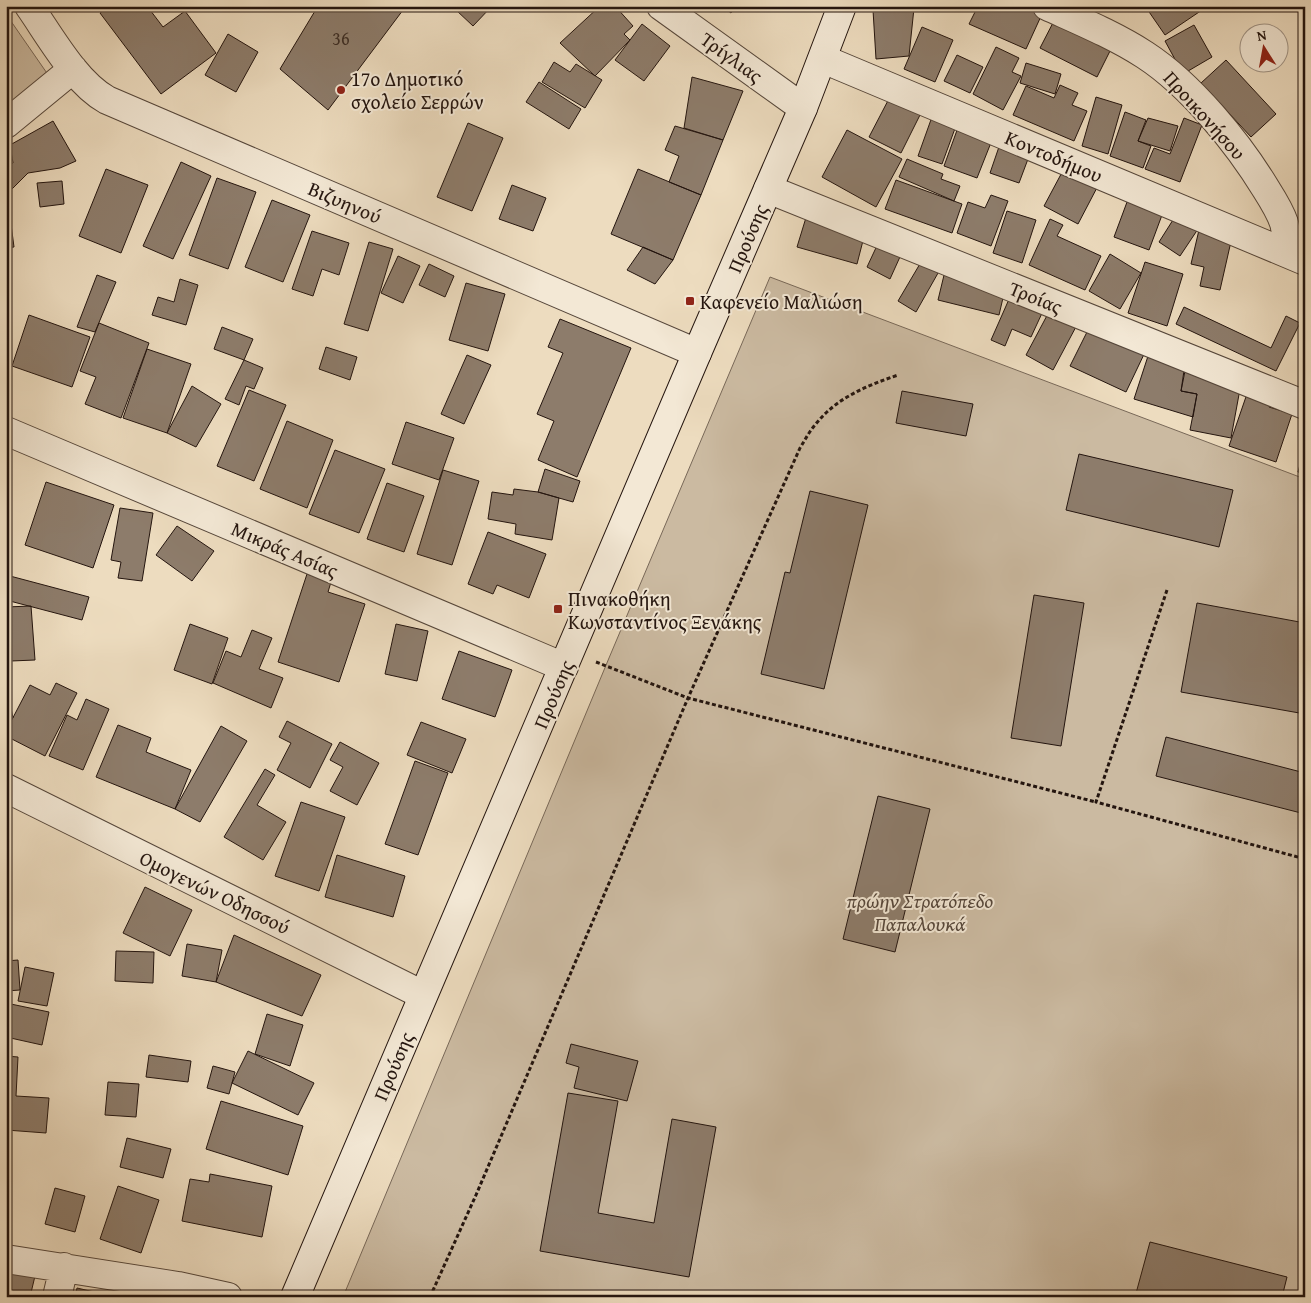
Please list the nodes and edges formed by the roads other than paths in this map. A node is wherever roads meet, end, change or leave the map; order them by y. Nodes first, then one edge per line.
1 (29, 6) edge
2 (661, 6) edge
3 (842, 6) edge
4 (1046, 6) edge
5 (823, 59) junction
6 (74, 69) junction
7 (803, 108) junction
8 (6, 124) edge
9 (768, 189) junction
10 (1295, 257) edge
11 (697, 353) junction
12 (1305, 405) edge
13 (6, 431) edge
14 (567, 660) junction
15 (6, 788) edge
16 (423, 995) junction
17 (6, 1259) edge
18 (64, 1267) junction
19 (57, 1297) edge
20 (228, 1297) edge
21 (295, 1297) edge

1 - 6 street, Βιζυηνού
2 - 7 street, Τρίγλιας
3 - 5 street, Προύσης
4 - 10 street, Προικονήσου
5 - 7 street, Προύσης
5 - 10 street, Κοντοδήμου
6 - 8 street
6 - 11 street, Βιζυηνού
7 - 9 street, Προύσης
9 - 11 street, Προύσης
9 - 12 street, Τροίας
11 - 14 street, Προύσης
13 - 14 street, Μικράς Ασίας
14 - 16 street, Προύσης
15 - 16 street, Ομογενών Οδησσού
16 - 21 street, Προύσης
17 - 18 street
18 - 19 street
18 - 20 street

